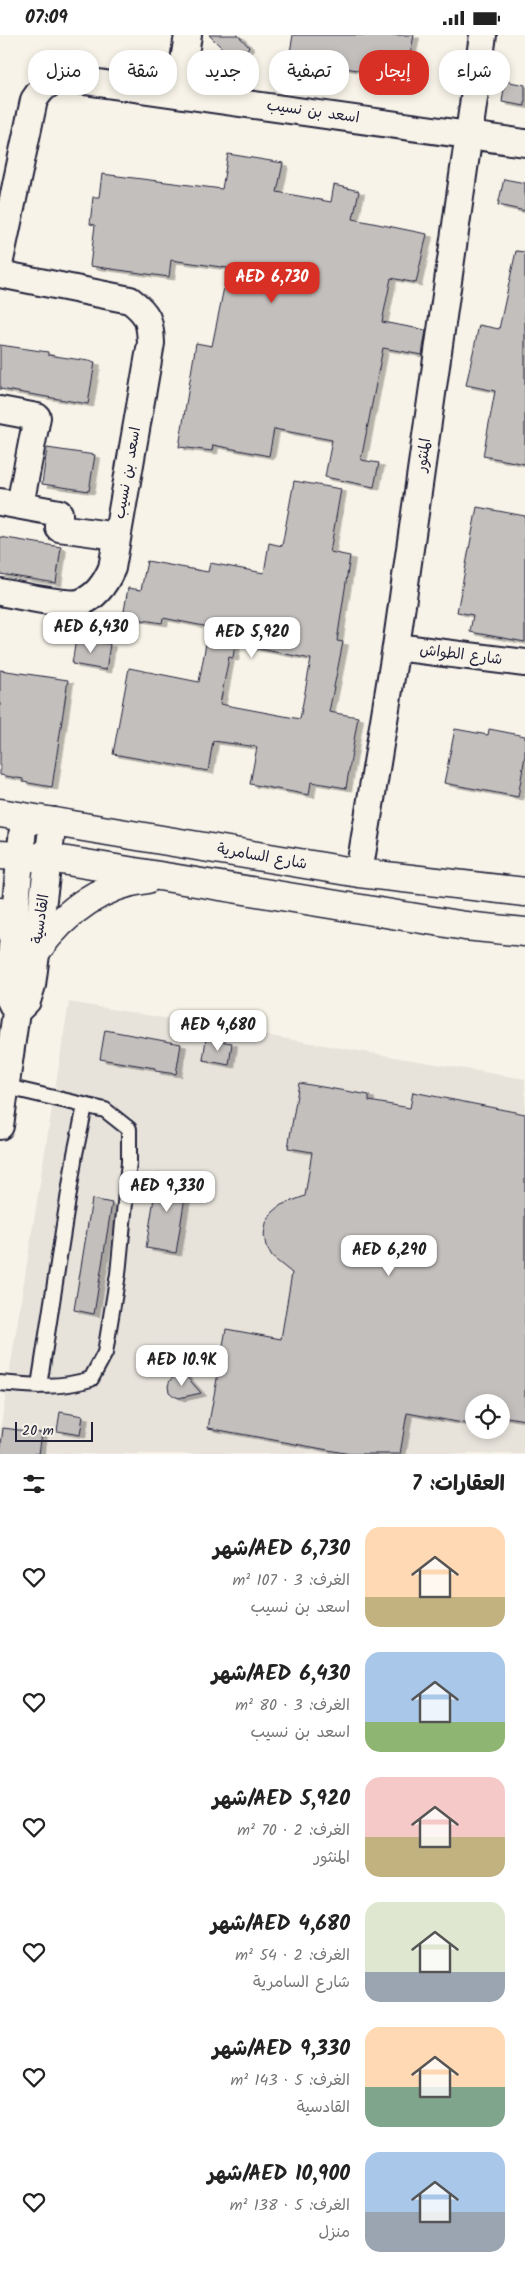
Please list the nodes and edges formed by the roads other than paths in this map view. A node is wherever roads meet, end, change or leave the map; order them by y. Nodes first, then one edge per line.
1 (188, 35) edge
2 (483, 35) edge
3 (180, 93) junction
4 (469, 135) junction
5 (525, 143) edge
6 (0, 260) edge
7 (0, 274) edge
8 (0, 410) edge
9 (10, 504) edge
10 (117, 536) junction
11 (0, 592) edge
12 (396, 647) junction
13 (525, 663) edge
14 (12, 815) edge
15 (53, 821) junction
16 (10, 856) edge
17 (49, 858) junction
18 (359, 873) junction
19 (161, 877) junction
20 (525, 891) edge
21 (6, 923) edge
22 (525, 932) edge
23 (37, 951) junction
24 (16, 1013) junction
25 (7, 1087) junction
26 (85, 1106) junction
27 (0, 1126) edge
28 (0, 1383) edge
29 (39, 1387) junction

1 - 3 street
2 - 4 street, المنثور
3 - 4 street, اسعد بن نسيب
3 - 6 street, اسعد بن نسيب
4 - 5 street, اسعد بن نسيب
4 - 12 street, المنثور
7 - 10 street, اسعد بن نسيب
8 - 9 street
9 - 10 street
10 - 11 street, اسعد بن نسيب
12 - 13 street, شارع الطواش
12 - 18 street, المنثور
14 - 15 street, شارع السامرية
14 - 16 street, القادسية
15 - 17 street, القادسية
15 - 18 street, شارع السامرية
16 - 17 street
16 - 21 street, القادسية
17 - 19 street
17 - 23 street, القادسية
18 - 20 street, شارع السامرية
19 - 22 street
19 - 23 street
21 - 24 street, القادسية
23 - 24 street, القادسية
24 - 25 street, القادسية
25 - 26 lane
25 - 27 street, القادسية
26 - 29 lane
26 - 29 lane
28 - 29 lane

